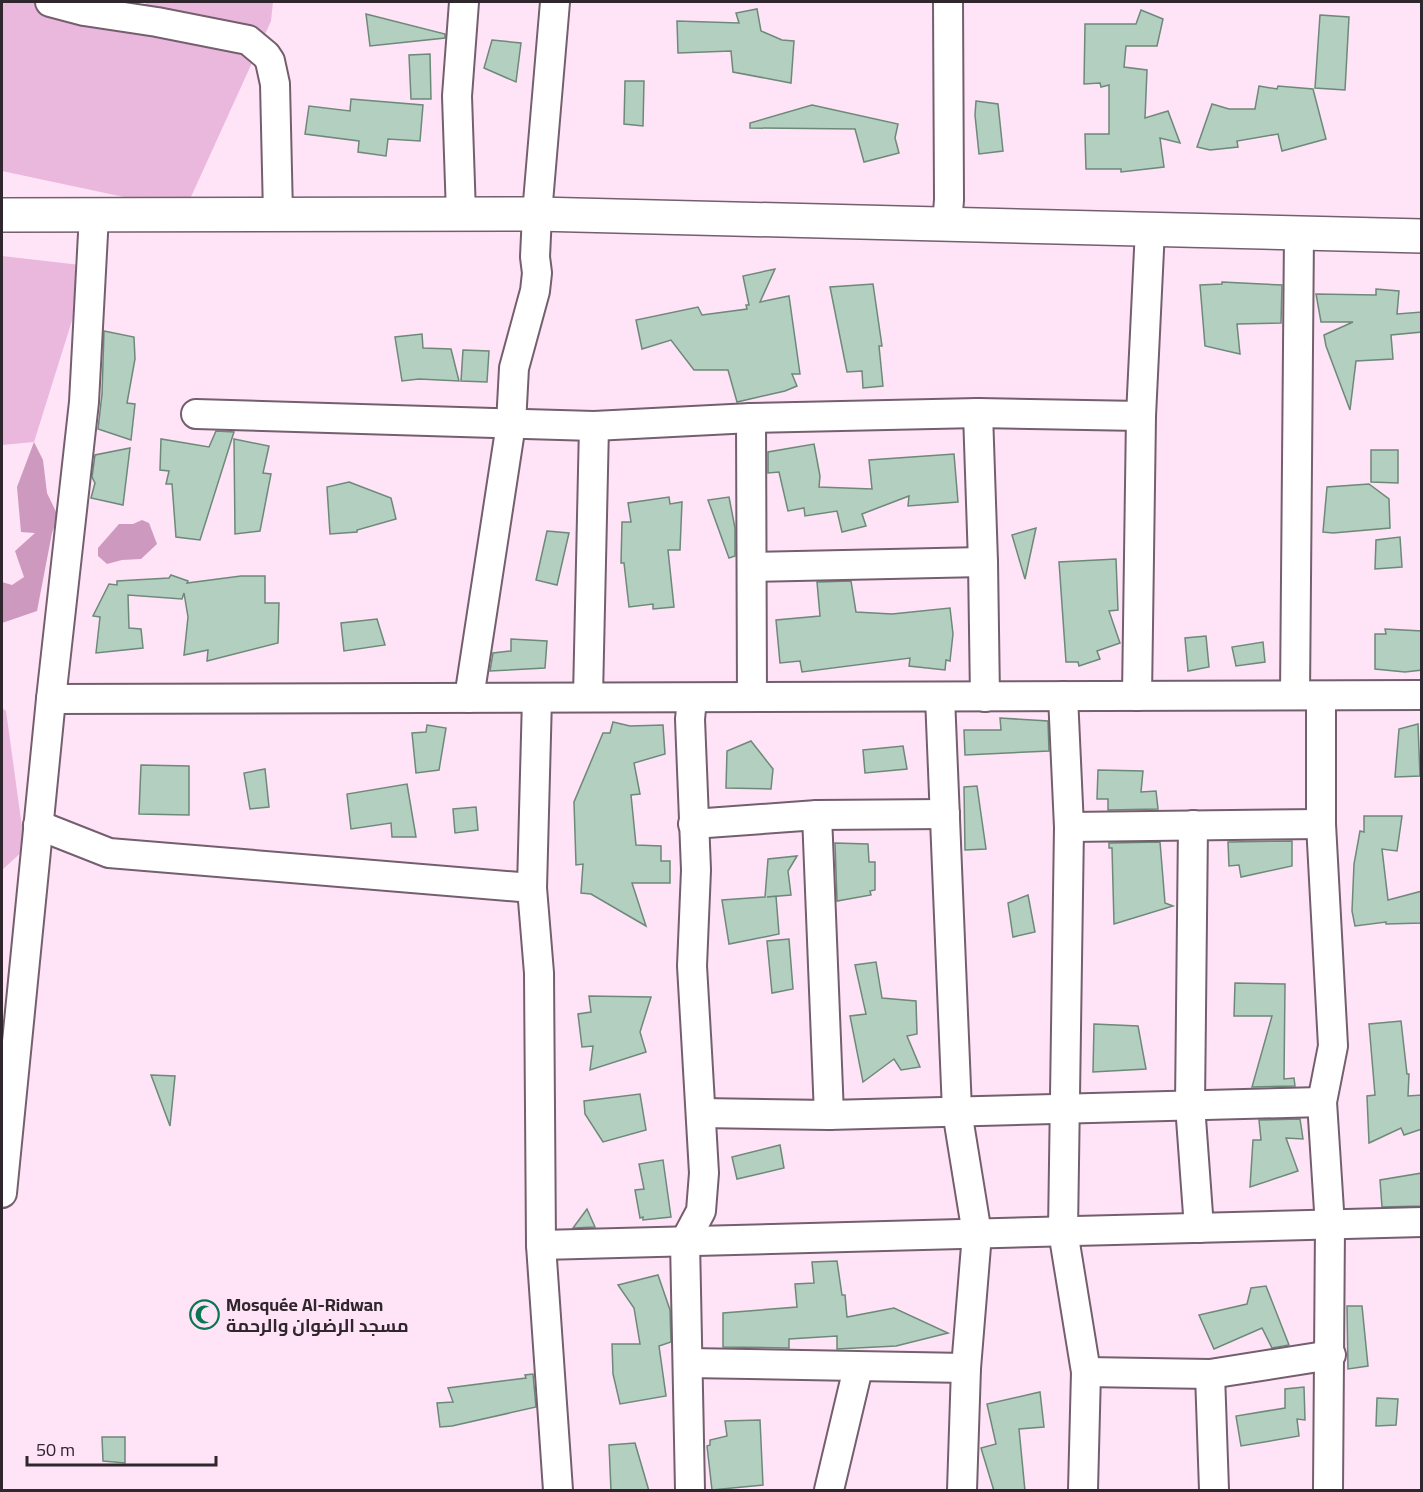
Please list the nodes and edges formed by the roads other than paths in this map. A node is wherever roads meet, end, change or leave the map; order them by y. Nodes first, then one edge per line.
1 (50, 2) edge
2 (464, 2) edge
3 (555, 2) edge
4 (948, 2) edge
5 (157, 12) edge
6 (278, 214) junction
7 (461, 214) junction
8 (537, 214) junction
9 (2, 215) edge
10 (94, 215) junction
11 (947, 224) junction
12 (1150, 229) junction
13 (1299, 233) junction
14 (1422, 236) edge
15 (978, 413) junction
16 (196, 414) dead end
17 (1141, 416) junction
18 (750, 418) junction
19 (511, 424) junction
20 (594, 426) junction
21 (983, 562) junction
22 (752, 567) junction
23 (1308, 695) junction
24 (1422, 695) edge
25 (985, 696) junction
26 (1063, 696) junction
27 (1137, 696) junction
28 (752, 697) junction
29 (940, 697) junction
30 (469, 698) junction
31 (537, 698) junction
32 (588, 698) junction
33 (51, 699) junction
34 (692, 699) junction
35 (817, 814) junction
36 (945, 814) junction
37 (693, 824) junction
38 (1321, 824) junction
39 (38, 825) junction
40 (1193, 825) junction
41 (1069, 827) junction
42 (532, 888) junction
43 (1322, 1102) junction
44 (1190, 1105) junction
45 (1065, 1109) junction
46 (957, 1112) junction
47 (701, 1113) junction
48 (829, 1115) junction
49 (2, 1193) edge
50 (1422, 1222) edge
51 (1330, 1226) junction
52 (1199, 1228) junction
53 (1062, 1231) junction
54 (977, 1234) junction
55 (685, 1241) junction
56 (541, 1245) junction
57 (1331, 1355) junction
58 (688, 1363) junction
59 (858, 1368) junction
60 (966, 1368) junction
61 (1086, 1372) junction
62 (1210, 1374) junction
63 (558, 1491) edge
64 (690, 1491) edge
65 (829, 1491) edge
66 (962, 1491) edge
67 (1083, 1491) edge
68 (1214, 1491) edge
69 (1328, 1491) edge

1 - 5 street
2 - 7 street
3 - 8 street
4 - 11 street
5 - 6 street
6 - 7 street
6 - 10 street
7 - 8 street
8 - 11 street
8 - 19 street
9 - 10 street
10 - 33 street
11 - 12 street
12 - 13 street
12 - 17 street
13 - 14 street
13 - 23 street
15 - 17 street
15 - 18 street
15 - 21 street
16 - 19 street
17 - 27 street
18 - 20 street
18 - 22 street
19 - 20 street
19 - 30 street
20 - 32 street
21 - 22 street
21 - 25 street
22 - 28 street
23 - 24 street
23 - 27 street
23 - 38 street
25 - 26 street
25 - 29 street
26 - 27 street
26 - 41 street
28 - 29 street
28 - 34 street
29 - 36 street
30 - 31 street
30 - 33 street
31 - 32 street
31 - 42 street
32 - 34 street
33 - 39 street
34 - 37 street
35 - 36 street
35 - 37 street
35 - 48 street
36 - 46 street
37 - 47 street
38 - 40 street
38 - 43 street
39 - 42 street
39 - 49 street
40 - 41 street
40 - 44 street
41 - 45 street
42 - 56 street
43 - 44 street
43 - 51 street
44 - 45 street
44 - 52 street
45 - 46 street
45 - 53 street
46 - 48 street
46 - 54 street
47 - 48 street
47 - 55 street
50 - 51 street
51 - 52 street
51 - 57 street
52 - 53 street
53 - 54 street
53 - 61 street
54 - 55 street
54 - 60 street
55 - 56 street
55 - 58 street
56 - 63 street
57 - 62 street
57 - 69 street
58 - 59 street
58 - 64 street
59 - 60 street
59 - 65 street
60 - 66 street
61 - 62 street
61 - 67 street
62 - 68 street

